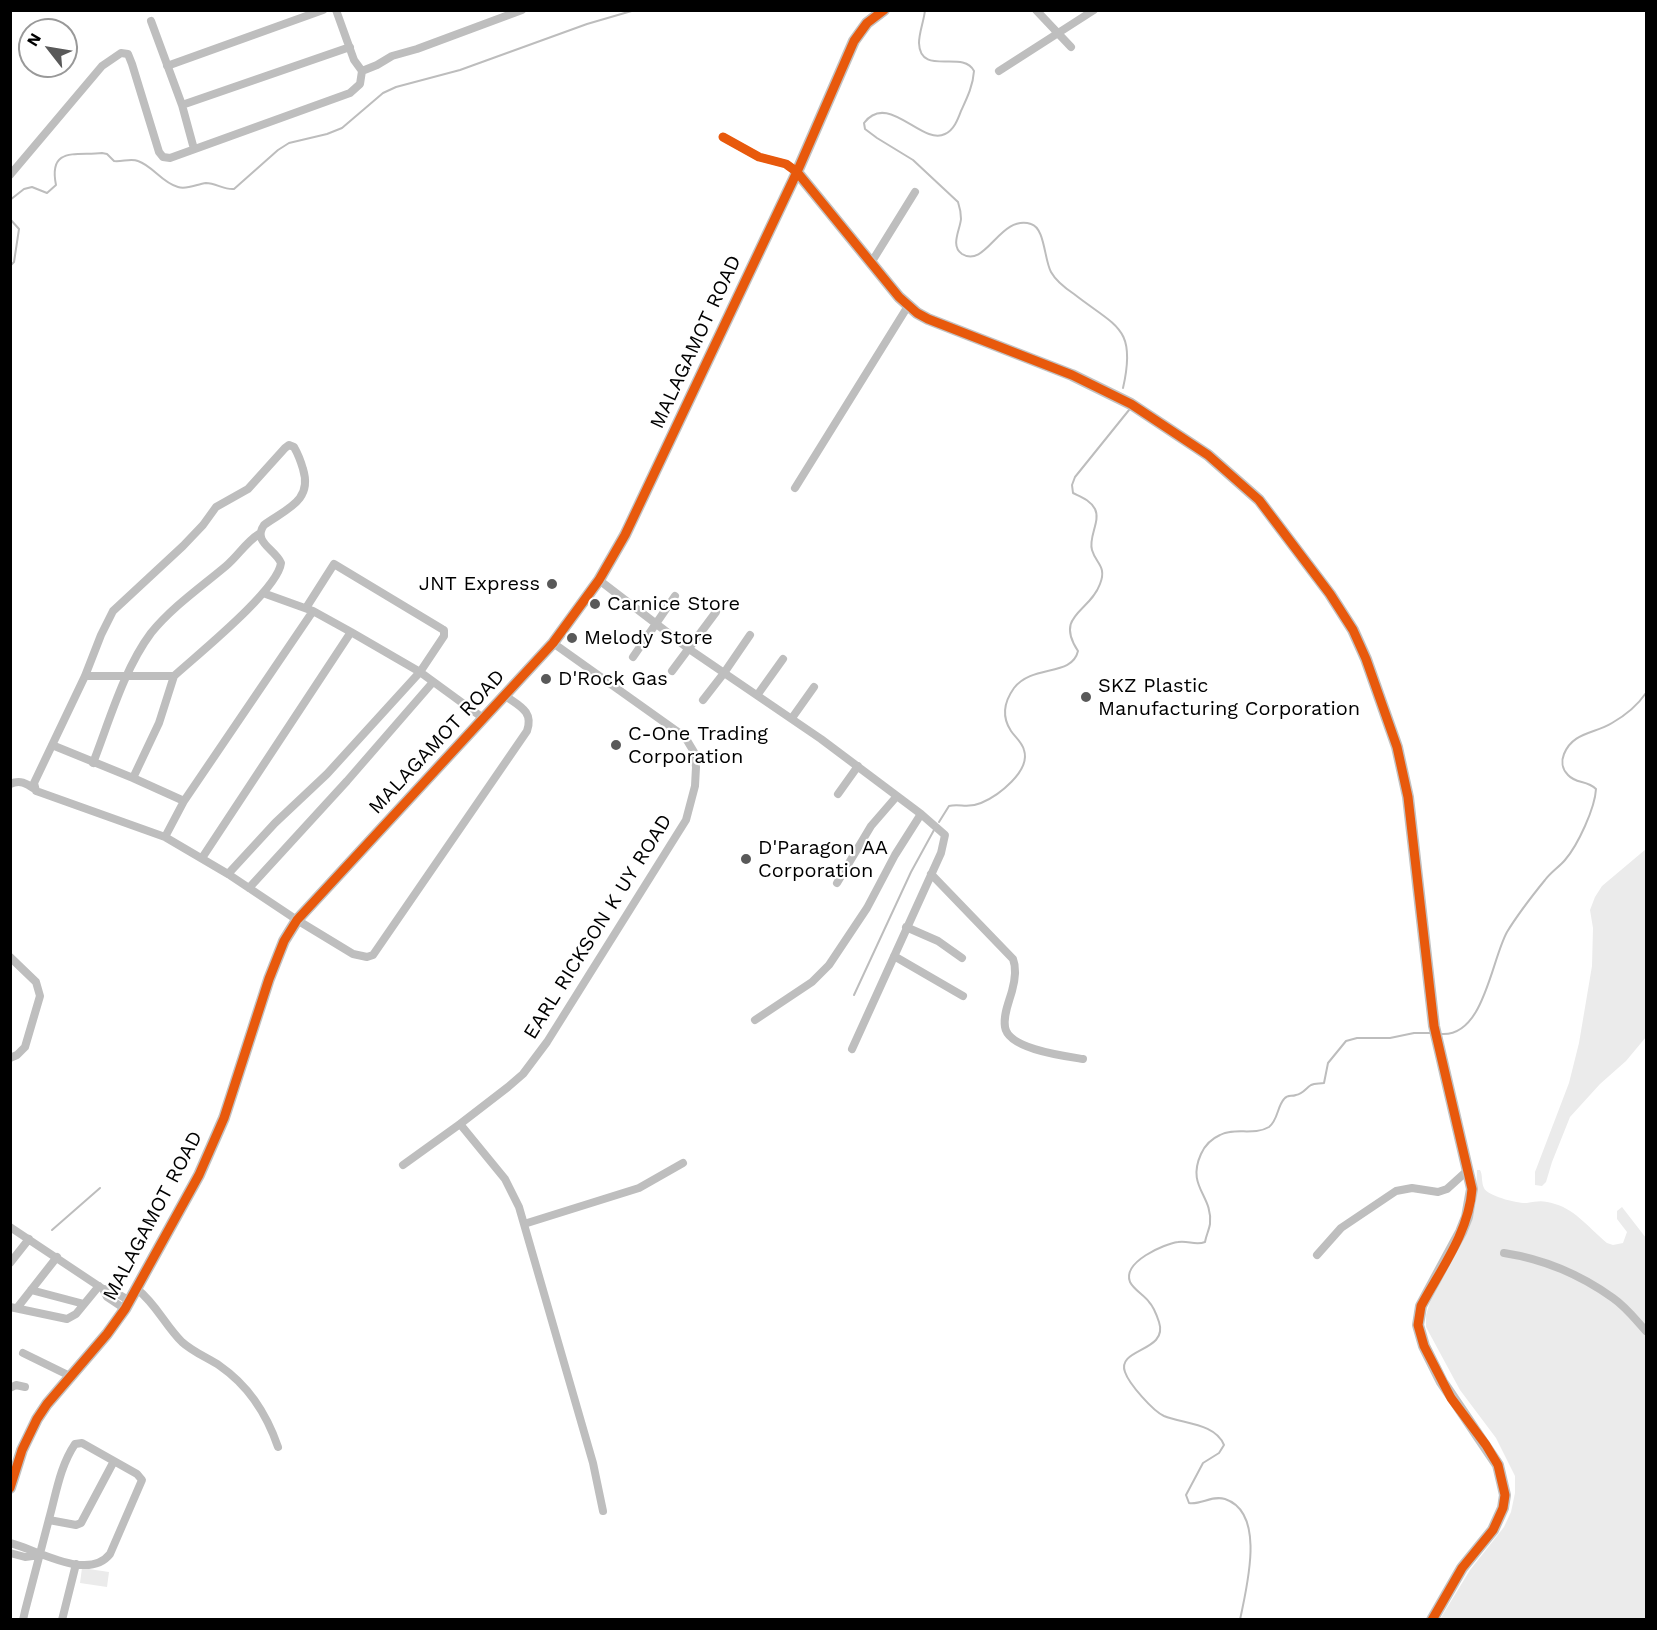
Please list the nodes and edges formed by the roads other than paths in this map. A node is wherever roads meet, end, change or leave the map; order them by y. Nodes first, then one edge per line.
1 (291, 10) edge
2 (323, 10) edge
3 (336, 10) edge
4 (491, 10) edge
5 (522, 10) edge
6 (884, 10) edge
7 (1036, 10) edge
8 (1094, 10) edge
9 (294, 20) junction
10 (151, 21) dead end
11 (495, 21) junction
12 (1059, 33) junction
13 (1071, 46) dead end
14 (350, 47) junction
15 (167, 66) junction
16 (362, 71) junction
17 (999, 71) dead end
18 (182, 105) junction
19 (723, 137) dead end
20 (194, 149) junction
21 (797, 171) junction
22 (10, 175) edge
23 (915, 192) dead end
24 (871, 263) junction
25 (909, 306) junction
26 (795, 488) dead end
27 (259, 534) junction
28 (599, 580) junction
29 (263, 593) junction
30 (675, 596) dead end
31 (310, 609) junction
32 (716, 612) dead end
33 (656, 624) junction
34 (351, 633) junction
35 (750, 634) dead end
36 (553, 643) junction
37 (689, 649) junction
38 (633, 657) dead end
39 (783, 659) dead end
40 (672, 671) dead end
41 (420, 672) junction
42 (724, 673) junction
43 (128, 675) junction
44 (85, 676) junction
45 (174, 676) junction
46 (434, 682) junction
47 (814, 687) dead end
48 (758, 694) junction
49 (504, 695) junction
50 (703, 700) dead end
51 (483, 718) junction
52 (792, 718) junction
53 (52, 745) junction
54 (93, 763) junction
55 (858, 766) junction
56 (133, 778) junction
57 (10, 783) edge
58 (36, 790) junction
59 (838, 794) dead end
60 (897, 795) junction
61 (184, 801) junction
62 (921, 814) junction
63 (165, 837) junction
64 (202, 858) junction
65 (228, 874) junction
66 (931, 874) junction
67 (837, 883) dead end
68 (249, 888) junction
69 (297, 920) junction
70 (906, 927) junction
71 (894, 956) junction
72 (10, 957) edge
73 (962, 958) dead end
74 (963, 996) dead end
75 (755, 1020) dead end
76 (852, 1049) dead end
77 (10, 1058) edge
78 (1083, 1059) dead end
79 (460, 1124) junction
80 (683, 1163) dead end
81 (403, 1165) dead end
82 (1468, 1170) junction
83 (524, 1224) junction
84 (10, 1227) edge
85 (29, 1239) junction
86 (1504, 1253) dead end
87 (1317, 1255) dead end
88 (57, 1257) junction
89 (10, 1263) edge
90 (101, 1287) junction
91 (137, 1289) junction
92 (32, 1290) junction
93 (84, 1304) junction
94 (128, 1305) junction
95 (14, 1308) edge
96 (1646, 1329) edge
97 (23, 1353) dead end
98 (70, 1376) junction
99 (25, 1387) dead end
100 (10, 1388) edge
101 (278, 1448) dead end
102 (114, 1461) junction
103 (10, 1488) edge
104 (603, 1510) dead end
105 (49, 1520) junction
106 (10, 1543) edge
107 (10, 1553) edge
108 (40, 1555) junction
109 (76, 1564) junction
110 (23, 1620) edge
111 (62, 1620) edge
112 (1432, 1620) edge

1 - 9 street
2 - 9 street
3 - 14 street
4 - 11 street
5 - 11 street
6 - 21 street, MALAGAMOT ROAD
7 - 12 street
8 - 12 street
9 - 15 street
10 - 15 street
11 - 16 street
12 - 13 street
12 - 17 street
14 - 16 street
14 - 18 street
15 - 18 street
16 - 20 street
18 - 20 street
19 - 21 street
20 - 22 street
21 - 24 street
21 - 28 street, MALAGAMOT ROAD
23 - 24 street
24 - 25 street
25 - 26 street
25 - 82 street
27 - 29 street
27 - 43 street
27 - 44 street
28 - 33 street
28 - 36 street, MALAGAMOT ROAD
29 - 31 street
29 - 45 street
30 - 33 street
31 - 34 street
31 - 41 street
31 - 61 street
32 - 37 street
33 - 37 street
33 - 38 street
34 - 41 street
34 - 64 street
35 - 42 street
36 - 49 street, MALAGAMOT ROAD
36 - 79 street, EARL RICKSON K UY ROAD
37 - 40 street
37 - 42 street
39 - 48 street
41 - 46 street
41 - 65 street
42 - 48 street
42 - 50 street
43 - 44 street
43 - 45 street
43 - 54 street
44 - 53 street
45 - 56 street
46 - 51 street
46 - 68 street
47 - 52 street
48 - 52 street
49 - 51 street, MALAGAMOT ROAD
49 - 69 street
51 - 69 street, MALAGAMOT ROAD
52 - 55 street
53 - 54 street
53 - 58 street
54 - 56 street
55 - 59 street
55 - 60 street
56 - 61 street
57 - 58 street
58 - 63 street
60 - 62 street
60 - 67 street
61 - 63 street
62 - 66 street
62 - 75 street
63 - 64 street
64 - 65 street
65 - 68 street
66 - 70 street
66 - 78 street
68 - 69 street
69 - 91 street, MALAGAMOT ROAD
70 - 71 street
70 - 73 street
71 - 74 street
71 - 76 street
72 - 77 street
79 - 81 street, EARL RICKSON K UY ROAD
79 - 83 street
80 - 83 street
82 - 87 street
82 - 112 street
83 - 104 street
84 - 85 street
85 - 88 street
85 - 89 street
86 - 96 street
88 - 90 street
88 - 92 street
90 - 93 street
90 - 94 street
91 - 94 street, MALAGAMOT ROAD
91 - 101 street
92 - 93 street
92 - 95 street
93 - 95 street
94 - 98 street, MALAGAMOT ROAD
97 - 98 street
98 - 103 street, MALAGAMOT ROAD
99 - 100 street
102 - 105 street
102 - 105 street
102 - 109 street
105 - 108 street
106 - 108 street
107 - 108 street
108 - 109 street
108 - 110 street
109 - 111 street

